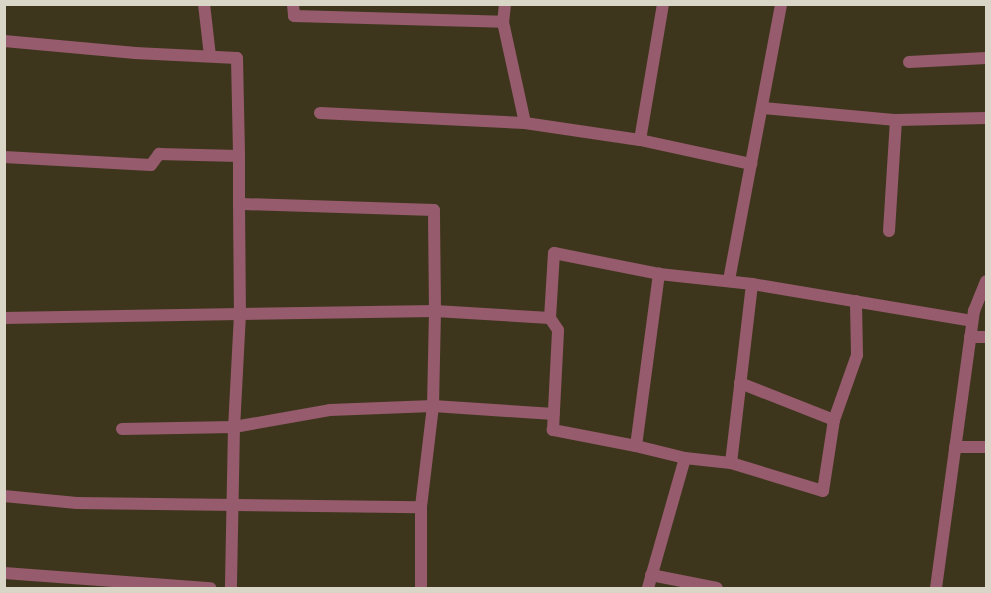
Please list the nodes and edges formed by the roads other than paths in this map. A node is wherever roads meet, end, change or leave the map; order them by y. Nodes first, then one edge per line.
1 (204, 4) edge
2 (293, 4) edge
3 (505, 4) edge
4 (663, 4) edge
5 (780, 4) edge
6 (503, 22) junction
7 (4, 41) edge
8 (210, 57) junction
9 (987, 57) edge
10 (909, 62) dead end
11 (763, 108) junction
12 (320, 113) dead end
13 (987, 118) edge
14 (896, 120) junction
15 (525, 123) junction
16 (640, 140) junction
17 (239, 156) junction
18 (4, 157) edge
19 (751, 164) junction
20 (239, 204) junction
21 (889, 231) dead end
22 (659, 274) junction
23 (729, 280) junction
24 (987, 281) edge
25 (752, 284) junction
26 (856, 301) junction
27 (435, 311) junction
28 (240, 314) junction
29 (4, 318) edge
30 (550, 318) junction
31 (972, 321) junction
32 (970, 337) junction
33 (987, 337) edge
34 (740, 383) junction
35 (433, 406) junction
36 (554, 414) junction
37 (834, 420) junction
38 (234, 427) junction
39 (122, 429) dead end
40 (636, 446) junction
41 (955, 447) junction
42 (987, 447) edge
43 (685, 458) junction
44 (731, 463) junction
45 (4, 496) edge
46 (235, 503) junction
47 (421, 507) junction
48 (4, 573) edge
49 (651, 575) junction
50 (210, 588) edge
51 (231, 588) edge
52 (421, 588) edge
53 (648, 588) edge
54 (717, 588) edge
55 (936, 588) edge

1 - 8 street
2 - 6 street
3 - 6 street
4 - 16 street
5 - 11 street
6 - 15 street
7 - 8 street
8 - 17 street
9 - 10 street
11 - 14 street
11 - 19 street
12 - 15 street
13 - 14 street
14 - 21 street
15 - 16 street
16 - 19 street
17 - 18 street
17 - 20 street
19 - 23 street
20 - 27 street
20 - 28 street
22 - 23 street
22 - 30 street
22 - 40 street
23 - 25 street
24 - 31 street
25 - 26 street
25 - 34 street
26 - 31 street
26 - 37 street
27 - 28 street
27 - 30 street
27 - 35 street
28 - 29 street
28 - 38 street
30 - 36 street
31 - 32 street
32 - 33 street
32 - 41 street
34 - 37 street
34 - 44 street
35 - 36 street
35 - 38 street
35 - 47 street
36 - 40 street
37 - 44 street
38 - 39 street
38 - 46 street
40 - 43 street
41 - 42 street
41 - 55 street
43 - 44 street
43 - 49 street
45 - 46 street
46 - 47 street
46 - 51 street
47 - 52 street
48 - 50 street
49 - 53 street
49 - 54 street

